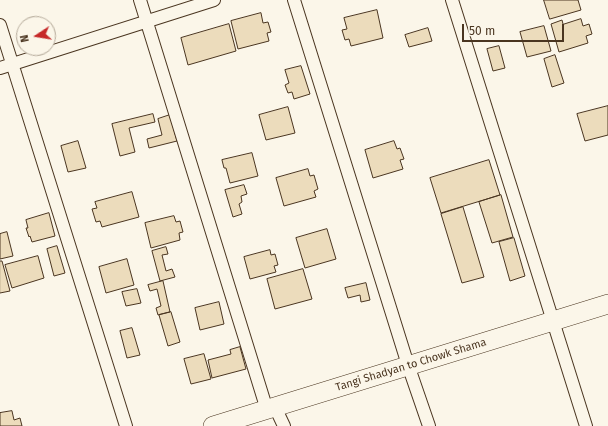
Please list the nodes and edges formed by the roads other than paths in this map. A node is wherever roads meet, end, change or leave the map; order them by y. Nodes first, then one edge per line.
1 (140, 0) edge
2 (214, 0) edge
3 (294, 0) edge
4 (452, 0) edge
5 (147, 22) junction
6 (0, 25) edge
7 (12, 64) junction
8 (0, 68) edge
9 (608, 304) edge
10 (553, 320) junction
11 (408, 365) junction
12 (271, 409) junction
13 (126, 426) edge
14 (213, 426) edge
15 (284, 426) edge
16 (428, 426) edge
17 (586, 426) edge

1 - 5 street
2 - 5 street
3 - 11 street
4 - 10 street
5 - 7 street
5 - 12 street
6 - 7 street
7 - 8 street
7 - 13 street
9 - 10 main road, Tangi Shadyan to Chowk Shama
10 - 11 main road, Tangi Shadyan to Chowk Shama
10 - 17 street
11 - 12 main road, Tangi Shadyan to Chowk Shama
11 - 16 street
12 - 14 main road, Tangi Shadyan to Chowk Shama
12 - 15 street

